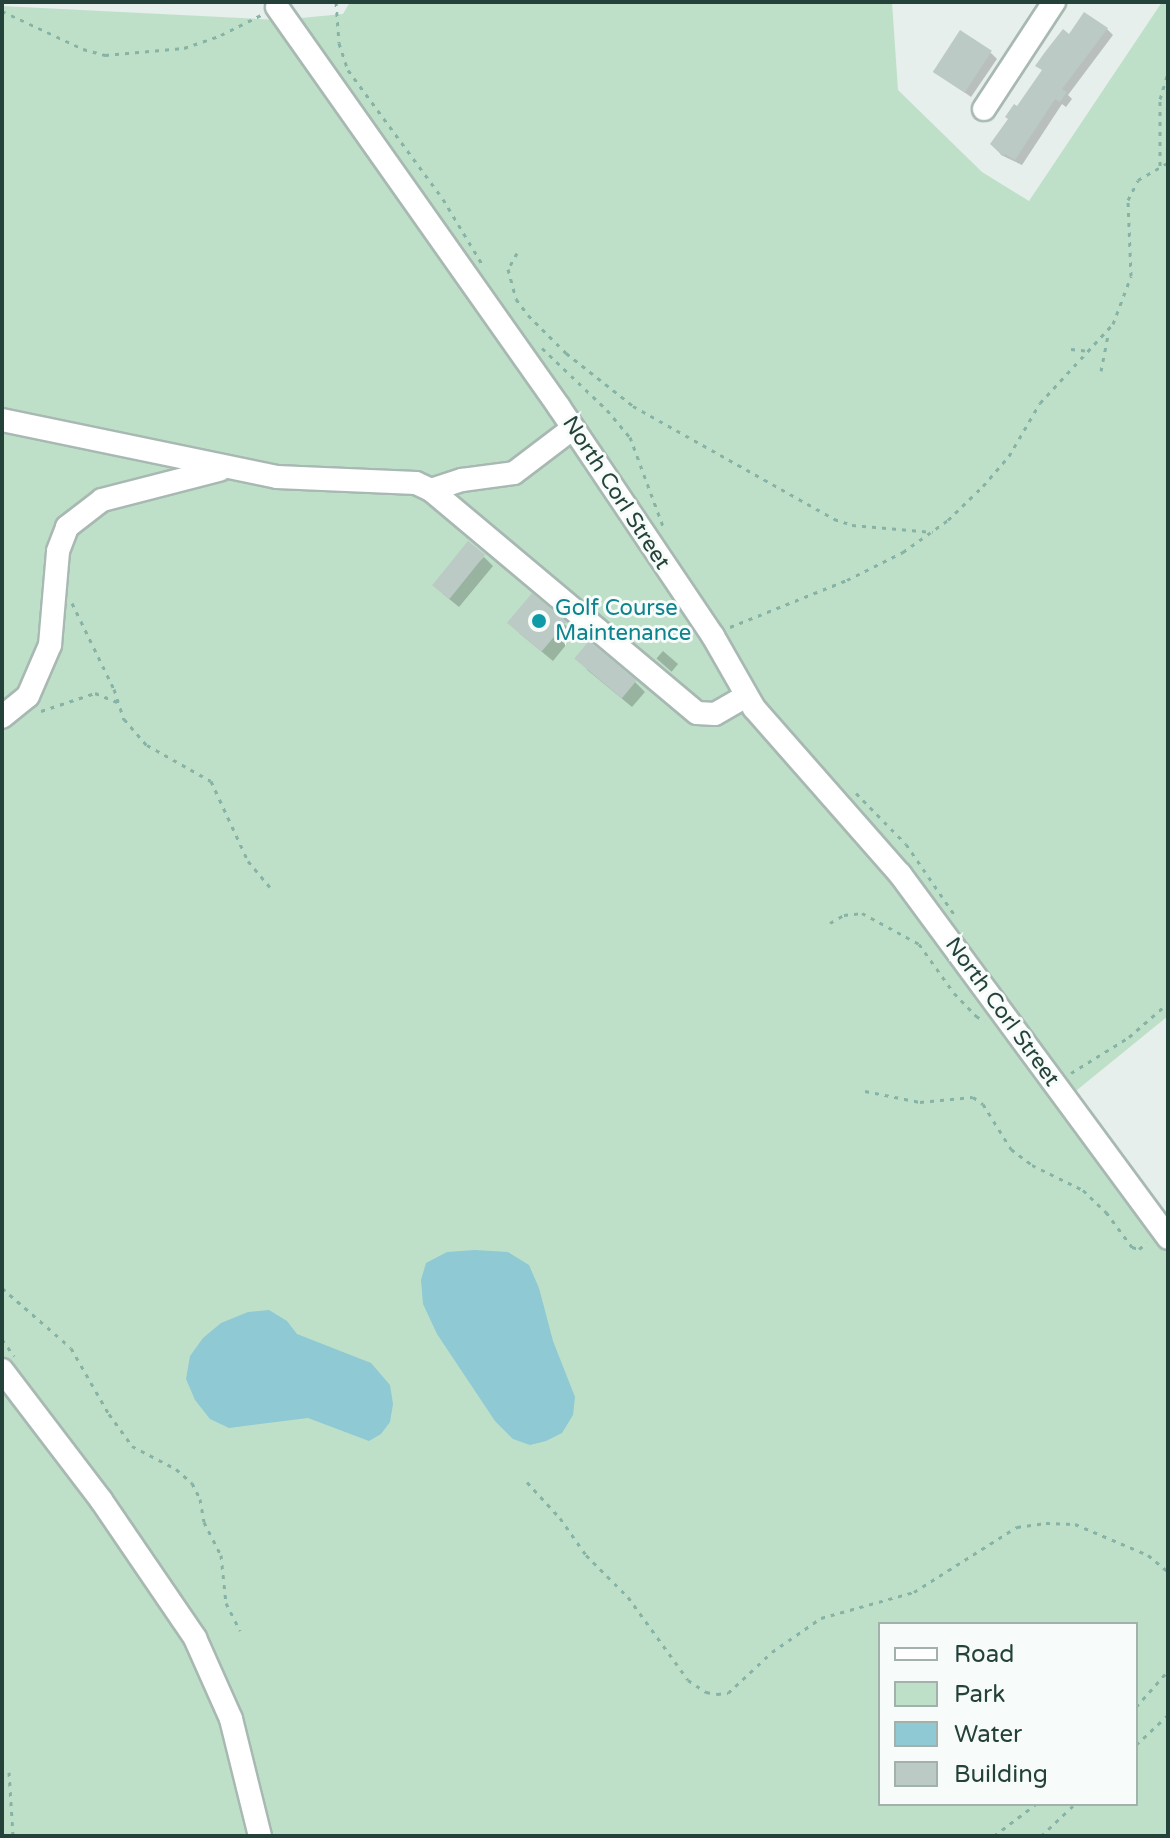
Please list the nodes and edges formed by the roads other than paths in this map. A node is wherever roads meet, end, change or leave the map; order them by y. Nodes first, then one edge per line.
1 (1054, 2) edge
2 (277, 7) road end
3 (984, 109) dead end
4 (2, 420) edge
5 (573, 428) junction
6 (226, 468) junction
7 (431, 490) junction
8 (746, 696) junction
9 (2, 717) edge
10 (1163, 1231) edge
11 (2, 1370) edge
12 (260, 1836) edge

1 - 3 street
2 - 5 street, North Corl Street
4 - 6 street
5 - 7 street
5 - 8 street, North Corl Street
6 - 7 street
6 - 9 street
7 - 8 street
8 - 10 street, North Corl Street
11 - 12 street

